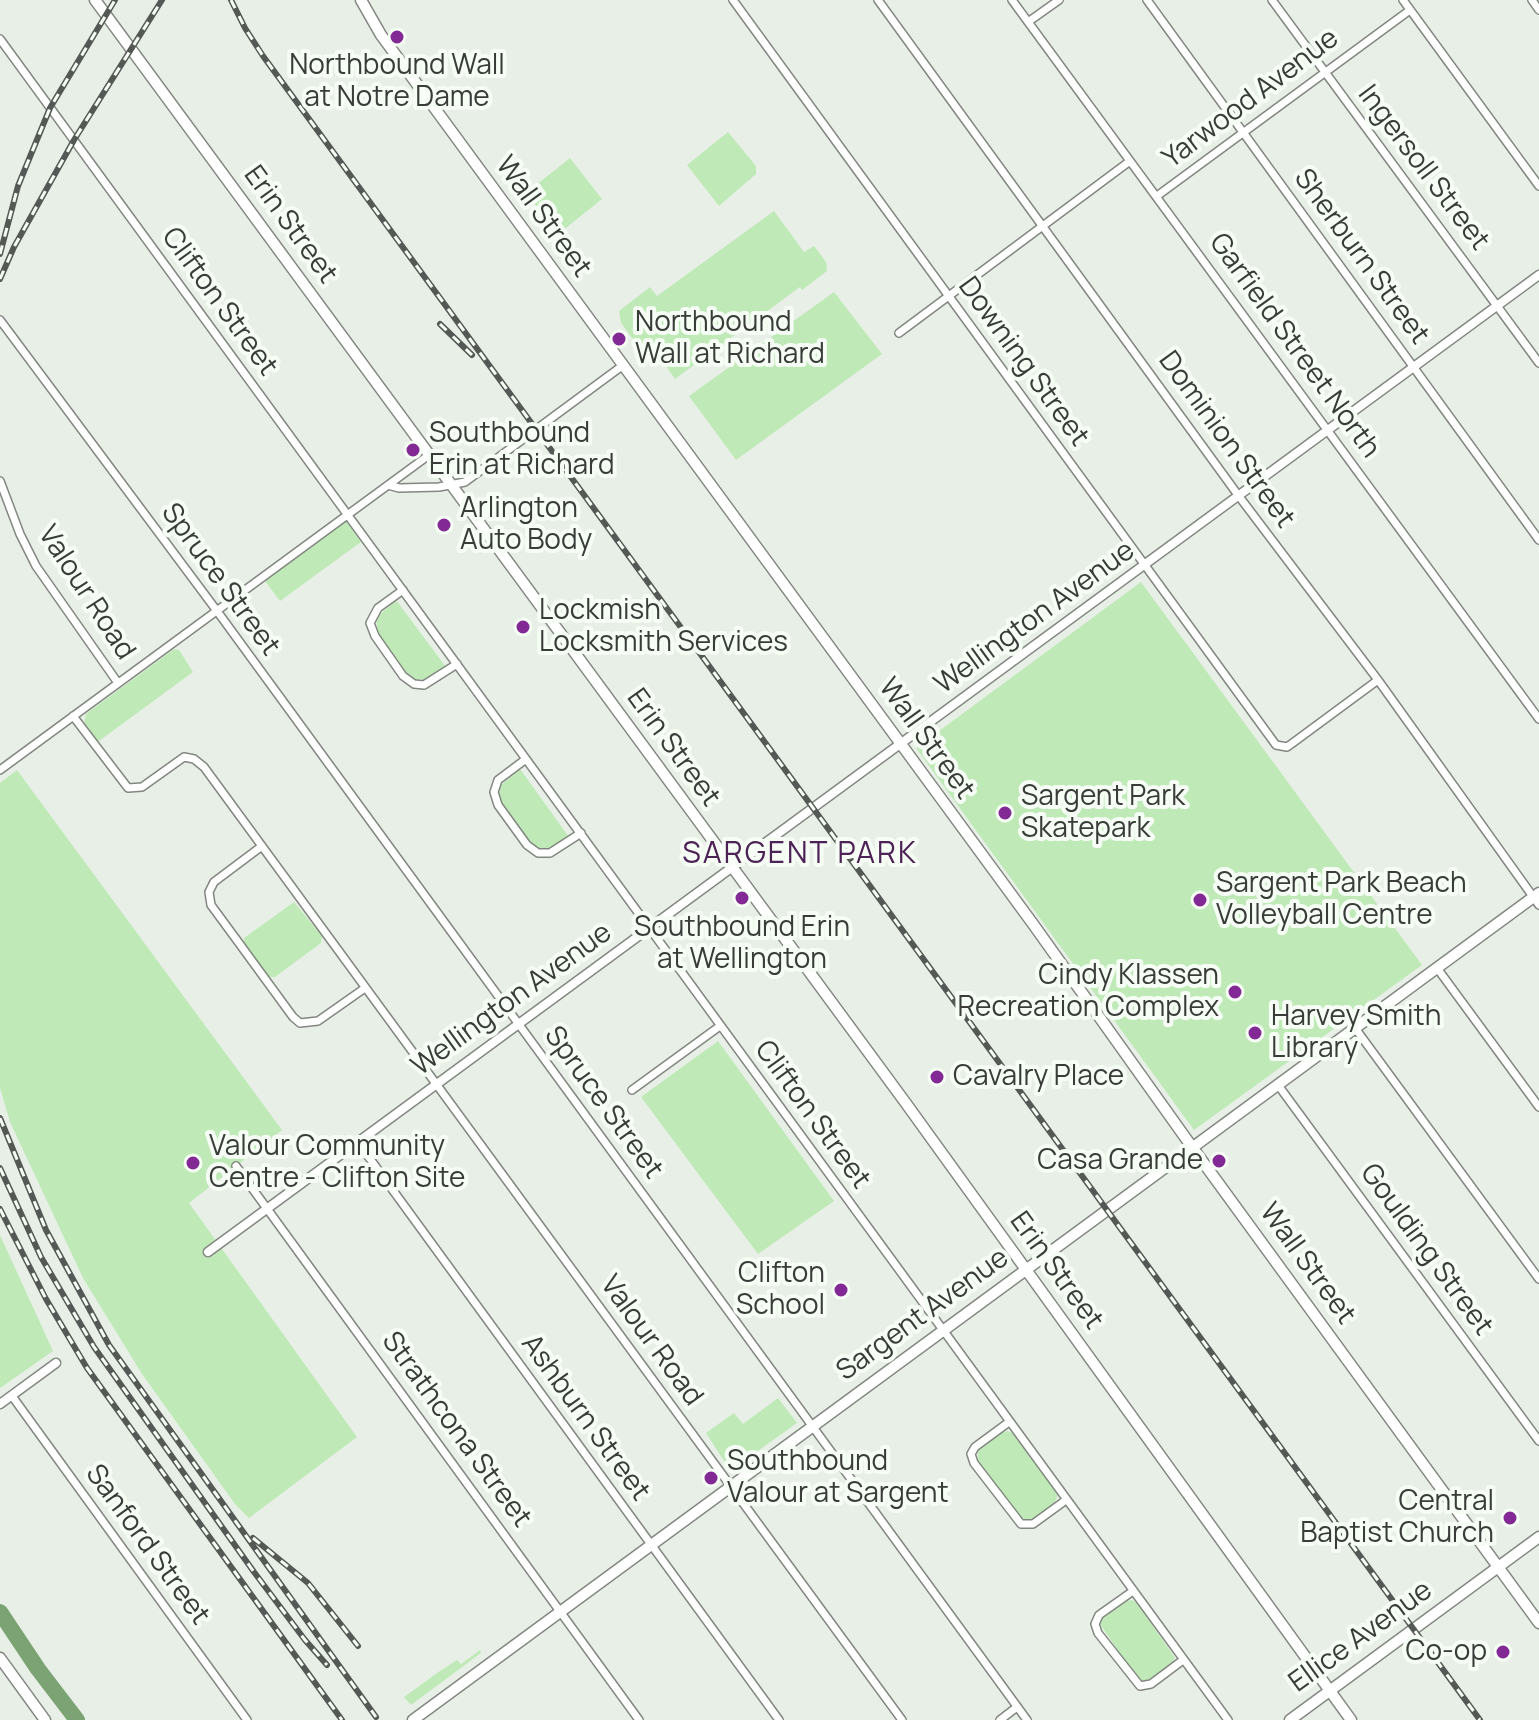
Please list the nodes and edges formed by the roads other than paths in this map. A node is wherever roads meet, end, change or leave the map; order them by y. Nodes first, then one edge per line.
1 (95, 0) edge
2 (361, 0) edge
3 (733, 0) edge
4 (878, 0) edge
5 (1012, 0) edge
6 (1059, 0) edge
7 (1147, 0) edge
8 (1272, 0) edge
9 (1403, 0) edge
10 (1532, 0) edge
11 (1410, 10) junction
12 (1539, 10) edge
13 (1028, 22) junction
14 (0, 39) edge
15 (1324, 72) junction
16 (1244, 132) junction
17 (1130, 161) junction
18 (1539, 186) edge
19 (1157, 196) junction
20 (1042, 225) junction
21 (1539, 275) edge
22 (948, 295) junction
23 (1497, 305) junction
24 (0, 320) edge
25 (899, 333) dead end
26 (1539, 363) edge
27 (622, 366) junction
28 (1412, 367) junction
29 (1328, 429) junction
30 (429, 455) junction
31 (0, 481) edge
32 (388, 485) junction
33 (451, 486) junction
34 (1238, 495) junction
35 (348, 514) junction
36 (1539, 540) edge
37 (1144, 565) junction
38 (403, 590) junction
39 (217, 611) junction
40 (457, 664) junction
41 (1378, 680) junction
42 (118, 683) junction
43 (73, 716) junction
44 (1539, 719) edge
45 (900, 745) junction
46 (526, 759) junction
47 (0, 770) edge
48 (581, 833) junction
49 (262, 846) junction
50 (731, 867) junction
51 (1537, 899) edge
52 (650, 926) junction
53 (1437, 968) junction
54 (365, 988) junction
55 (517, 1024) junction
56 (720, 1026) junction
57 (1355, 1028) junction
58 (435, 1084) junction
59 (1278, 1085) junction
60 (632, 1090) dead end
61 (1539, 1107) edge
62 (357, 1141) junction
63 (1192, 1147) junction
64 (236, 1166) dead end
65 (266, 1208) junction
66 (208, 1252) dead end
67 (1025, 1269) junction
68 (1539, 1279) edge
69 (943, 1331) junction
70 (56, 1363) dead end
71 (12, 1396) junction
72 (0, 1404) edge
73 (1009, 1422) junction
74 (812, 1426) junction
75 (1539, 1441) edge
76 (731, 1486) junction
77 (1066, 1500) junction
78 (1539, 1537) edge
79 (651, 1545) junction
80 (1498, 1567) junction
81 (1133, 1591) junction
82 (561, 1612) junction
83 (1539, 1623) edge
84 (0, 1658) edge
85 (1183, 1660) junction
86 (1330, 1691) junction
87 (1017, 1707) junction
88 (45, 1720) edge
89 (247, 1720) edge
90 (413, 1720) edge
91 (639, 1720) edge
92 (779, 1720) edge
93 (902, 1720) edge
94 (1000, 1720) edge
95 (1027, 1720) edge
96 (1228, 1720) edge
97 (1290, 1720) edge
98 (1351, 1720) edge

1 - 30 main road, Erin Street
2 - 27 main road, Wall Street
3 - 22 street, Downing Street
4 - 20 street, Dominion Street
5 - 13 street, Garfield Street North
6 - 13 street
7 - 16 street, Sherburn Street
8 - 15 street, Ingersoll Street
9 - 11 street
10 - 12 street
11 - 15 street, Yarwood Avenue
11 - 18 street
13 - 17 street, Garfield Street North
14 - 35 street, Clifton Street
15 - 16 street, Yarwood Avenue
15 - 23 street, Ingersoll Street
16 - 19 street, Yarwood Avenue
16 - 28 street, Sherburn Street
17 - 19 street, Garfield Street North
17 - 20 street, Yarwood Avenue
19 - 29 street, Garfield Street North
20 - 22 street, Yarwood Avenue
20 - 34 street, Dominion Street
21 - 23 street, Wellington Avenue
22 - 25 street, Yarwood Avenue
22 - 37 street, Downing Street
23 - 26 street, Ingersoll Street
23 - 28 street, Wellington Avenue
24 - 39 street, Spruce Street
27 - 33 street
27 - 45 main road, Wall Street
28 - 29 street, Wellington Avenue
28 - 36 street, Sherburn Street
29 - 34 street, Wellington Avenue
29 - 44 street, Garfield Street North
30 - 32 street
30 - 33 main road, Erin Street
31 - 42 street, Valour Road
32 - 33 street
32 - 35 street
33 - 50 main road, Erin Street
34 - 37 street, Wellington Avenue
34 - 41 street, Dominion Street
35 - 38 street, Clifton Street
35 - 39 street
37 - 41 street, Downing Street
37 - 45 street, Wellington Avenue
38 - 40 street, Clifton Street
38 - 40 street
39 - 42 street
39 - 55 street, Spruce Street
40 - 46 street, Clifton Street
41 - 51 street, Dominion Street
42 - 43 street
43 - 47 street
43 - 49 street, Valour Road
45 - 50 street, Wellington Avenue
45 - 63 main road, Wall Street
46 - 48 street, Clifton Street
46 - 48 street
48 - 52 street, Clifton Street
49 - 54 street, Valour Road
49 - 54 street
50 - 52 street, Wellington Avenue
50 - 67 main road, Erin Street
51 - 53 main road, Sargent Avenue
52 - 55 street, Wellington Avenue
52 - 56 street, Clifton Street
53 - 57 main road, Sargent Avenue
53 - 61 street
54 - 58 street, Valour Road
55 - 58 street, Wellington Avenue
55 - 74 street, Spruce Street
56 - 60 street
56 - 69 street, Clifton Street
57 - 59 main road, Sargent Avenue
57 - 68 street
58 - 62 street, Wellington Avenue
58 - 76 street, Valour Road
59 - 63 main road, Sargent Avenue
59 - 75 street, Goulding Street
62 - 65 street, Wellington Avenue
62 - 79 street, Ashburn Street
63 - 67 main road, Sargent Avenue
63 - 80 main road, Wall Street
64 - 65 street, Strathcona Street
65 - 66 street, Wellington Avenue
65 - 82 street, Strathcona Street
67 - 69 main road, Sargent Avenue
67 - 86 main road, Erin Street
69 - 73 street, Clifton Street
69 - 74 main road, Sargent Avenue
70 - 71 street
71 - 72 street
71 - 89 street, Sanford Street
73 - 77 street, Clifton Street
73 - 77 street
74 - 76 main road, Sargent Avenue
74 - 87 street, Spruce Street
76 - 79 main road, Sargent Avenue
76 - 93 street, Valour Road
77 - 81 street, Clifton Street
78 - 80 main road, Ellice Avenue
79 - 82 main road, Sargent Avenue
79 - 92 street, Ashburn Street
80 - 83 main road, Wall Street
80 - 86 main road, Ellice Avenue
81 - 85 street, Clifton Street
81 - 85 street
82 - 90 main road, Sargent Avenue
82 - 91 street, Strathcona Street
84 - 88 main road
85 - 96 street, Clifton Street
86 - 97 main road, Ellice Avenue
86 - 98 main road, Erin Street
87 - 94 street
87 - 95 street, Spruce Street

